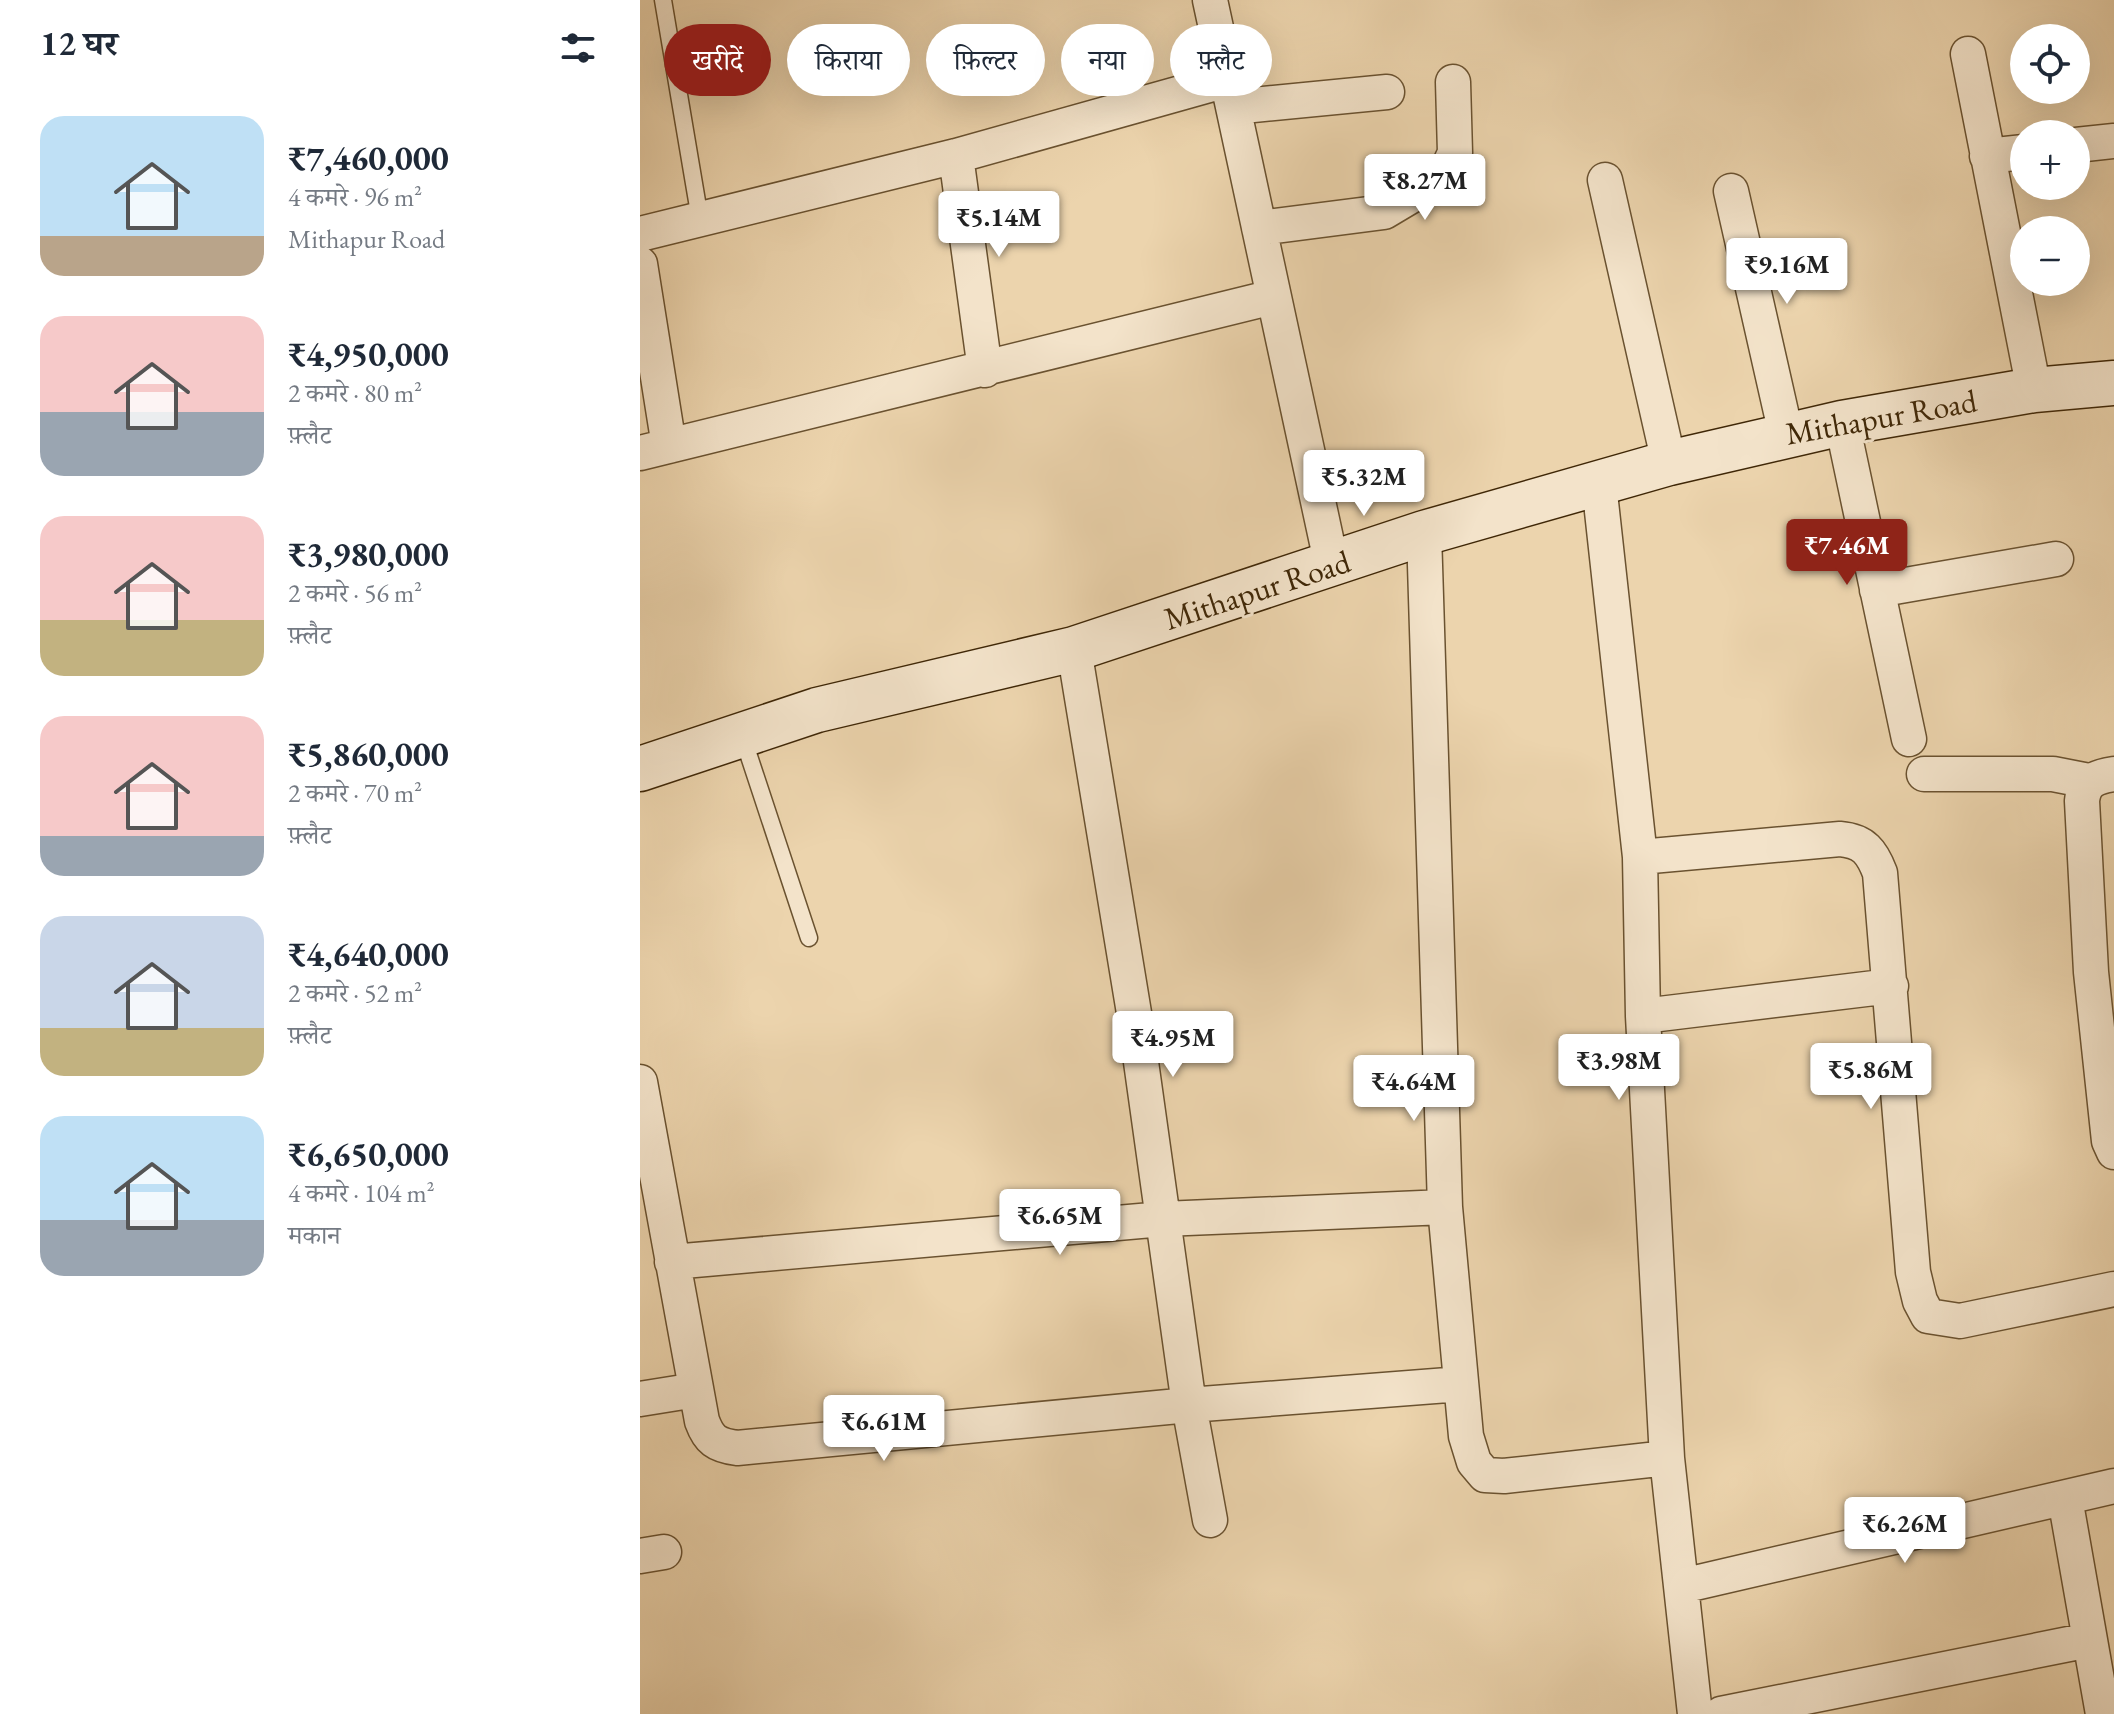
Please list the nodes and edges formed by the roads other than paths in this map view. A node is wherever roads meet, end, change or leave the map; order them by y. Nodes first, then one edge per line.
1 (663, 0) edge
2 (1210, 0) edge
3 (1215, 24) edge
4 (1968, 54) dead end
5 (1453, 82) dead end
6 (1387, 92) dead end
7 (1272, 93) edge
8 (1221, 96) edge
9 (1230, 96) edge
10 (2114, 141) edge
11 (2090, 144) edge
12 (2010, 154) edge
13 (956, 156) junction
14 (1987, 156) junction
15 (1605, 180) dead end
16 (1731, 191) dead end
17 (700, 219) junction
18 (1259, 228) junction
19 (640, 234) edge
20 (640, 264) edge
21 (1273, 297) junction
22 (985, 370) junction
23 (2114, 383) edge
24 (2034, 390) junction
25 (1842, 423) junction
26 (1786, 434) junction
27 (654, 449) edge
28 (1669, 463) junction
29 (1599, 484) junction
30 (1424, 533) junction
31 (2056, 559) dead end
32 (1332, 566) junction
33 (1877, 590) junction
34 (1074, 649) junction
35 (742, 735) junction
36 (1909, 739) dead end
37 (640, 769) edge
38 (1924, 774) dead end
39 (2102, 778) edge
40 (1640, 857) junction
41 (809, 938) dead end
42 (1891, 986) junction
43 (1643, 1016) junction
44 (640, 1082) edge
45 (2114, 1152) edge
46 (1445, 1207) junction
47 (1163, 1219) junction
48 (672, 1262) junction
49 (2114, 1289) edge
50 (1461, 1384) junction
51 (696, 1390) junction
52 (640, 1399) edge
53 (1189, 1405) junction
54 (1667, 1458) junction
55 (2114, 1486) edge
56 (2065, 1498) junction
57 (1210, 1520) dead end
58 (1682, 1586) junction
59 (2089, 1640) junction
60 (1695, 1714) edge
61 (1721, 1714) edge
62 (2103, 1714) edge

1 - 17 lane
2 - 3 street
4 - 14 street
5 - 18 street
6 - 7 street
8 - 13 street
9 - 18 street
10 - 11 street
12 - 14 street
13 - 17 street
13 - 22 street
14 - 24 street
15 - 28 street
16 - 26 street
17 - 19 street
18 - 21 street
20 - 27 street
21 - 22 street
21 - 32 street
22 - 27 street
23 - 24 street, Mithapur Road
24 - 25 street, Mithapur Road
25 - 26 street, Mithapur Road
25 - 33 street
26 - 28 street, Mithapur Road
28 - 29 street, Mithapur Road
29 - 30 street, Mithapur Road
29 - 40 street
30 - 32 street, Mithapur Road
30 - 46 street
31 - 33 street
32 - 34 street, Mithapur Road
33 - 36 street
34 - 35 street, Mithapur Road
34 - 47 street
35 - 37 street, Mithapur Road
35 - 41 lane
38 - 39 street
39 - 45 street
40 - 42 street
40 - 43 street
42 - 43 street
42 - 49 street
43 - 54 street
44 - 48 street
46 - 47 street
46 - 50 street
47 - 48 street
47 - 53 street
48 - 51 street
50 - 53 street
50 - 54 street
51 - 52 street
51 - 53 street
53 - 57 street
54 - 58 street
55 - 56 street
56 - 58 street
56 - 59 street
58 - 60 street
59 - 61 street
59 - 62 street

